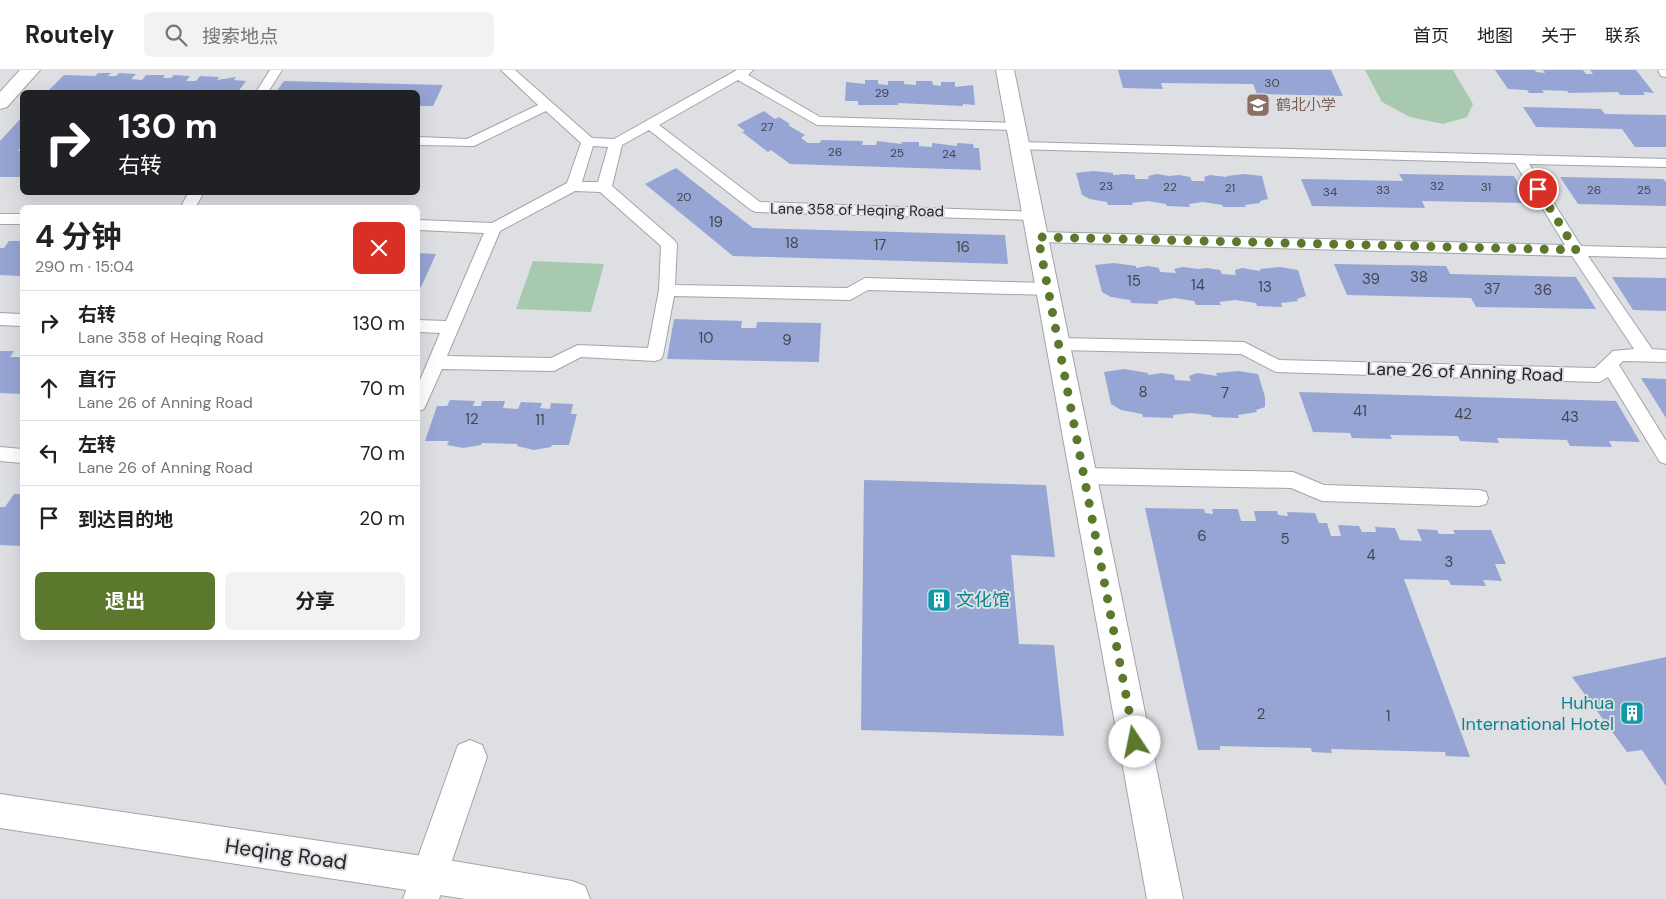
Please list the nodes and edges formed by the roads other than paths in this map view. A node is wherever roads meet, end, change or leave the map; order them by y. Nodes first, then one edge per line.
1 (31, 70) edge
2 (276, 70) edge
3 (502, 70) edge
4 (507, 70) edge
5 (1004, 70) edge
6 (743, 72) edge
7 (263, 90) edge
8 (0, 103) edge
9 (546, 106) junction
10 (650, 124) junction
11 (1018, 136) junction
12 (420, 141) edge
13 (588, 142) junction
14 (616, 143) junction
15 (1270, 153) joint
16 (1519, 159) junction
17 (1666, 163) edge
18 (573, 186) junction
19 (604, 187) junction
20 (0, 219) edge
21 (20, 220) edge
22 (420, 225) edge
23 (1035, 226) junction
24 (494, 228) junction
25 (1576, 250) junction
26 (1666, 253) edge
27 (1048, 289) junction
28 (667, 290) junction
29 (0, 319) edge
30 (20, 320) edge
31 (420, 326) edge
32 (451, 327) junction
33 (1059, 344) junction
34 (1647, 355) junction
35 (1666, 356) edge
36 (436, 362) junction
37 (1610, 365) junction
38 (420, 399) edge
39 (0, 454) edge
40 (20, 456) edge
41 (1666, 457) edge
42 (1084, 476) junction
43 (1479, 498) dead end
44 (470, 757) dead end
45 (0, 812) edge
46 (425, 887) edge
47 (572, 899) edge
48 (1165, 899) edge

1 - 8 street
2 - 7 lane
3 - 4 lane
4 - 9 lane
5 - 11 street
6 - 10 lane
6 - 11 lane
9 - 12 lane
9 - 13 lane
10 - 14 lane
10 - 23 lane, Lane 358 of Heqing Road
11 - 15 lane
11 - 23 street
13 - 14 lane
13 - 18 lane
14 - 19 lane
15 - 16 lane
16 - 17 lane
16 - 25 lane
18 - 19 lane
18 - 24 lane
19 - 28 lane
20 - 21 lane
22 - 24 lane
23 - 25 lane, Lane 358 of Heqing Road
23 - 27 street
24 - 32 lane
25 - 26 lane
25 - 34 lane
27 - 28 lane
27 - 33 street
28 - 36 lane
29 - 30 lane
31 - 32 lane
32 - 36 lane
33 - 37 lane, Lane 26 of Anning Road
33 - 42 street
34 - 35 lane, Lane 26 of Anning Road
34 - 37 lane, Lane 26 of Anning Road
36 - 38 lane
37 - 41 lane
39 - 40 lane
42 - 43 lane
42 - 48 street
44 - 46 street
45 - 46 street, Heqing Road
46 - 47 street, Heqing Road

